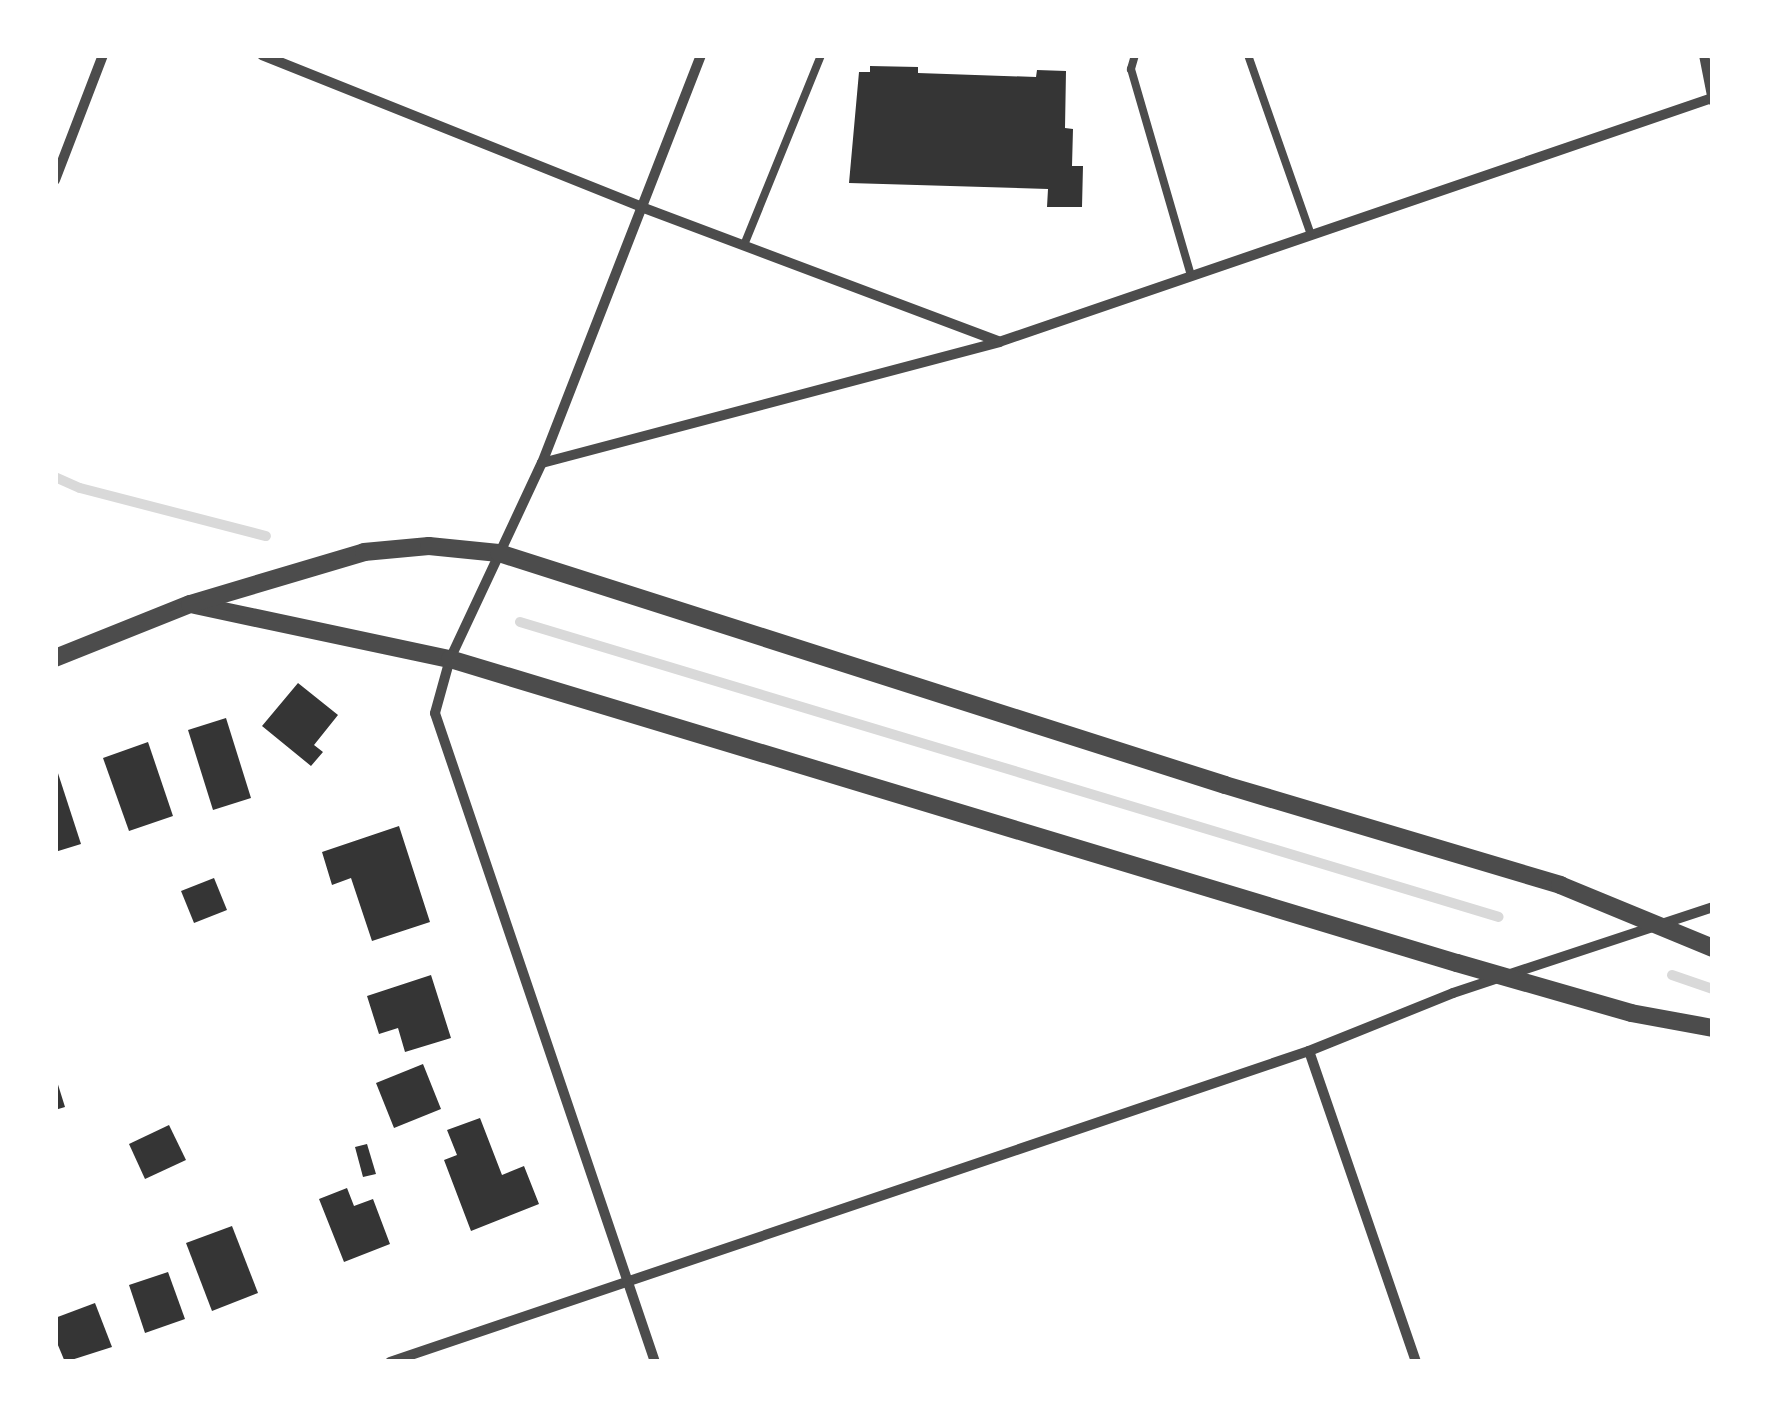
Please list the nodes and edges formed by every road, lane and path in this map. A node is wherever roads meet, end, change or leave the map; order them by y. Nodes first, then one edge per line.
1 (103, 55) edge
2 (262, 55) edge
3 (701, 55) edge
4 (821, 55) edge
5 (1135, 55) edge
6 (1248, 55) edge
7 (1704, 55) edge
8 (1713, 99) edge
9 (55, 180) edge
10 (644, 208) junction
11 (1311, 235) junction
12 (744, 245) junction
13 (1190, 276) junction
14 (999, 342) junction
15 (542, 463) junction
16 (499, 553) junction
17 (190, 604) junction
18 (55, 658) edge
19 (450, 658) junction
20 (1713, 907) edge
21 (1659, 926) junction
22 (1713, 948) edge
23 (1506, 976) junction
24 (1713, 1028) edge
25 (1309, 1050) junction
26 (627, 1285) junction
27 (390, 1362) edge
28 (655, 1362) edge
29 (1416, 1362) edge

1 - 9 street
2 - 10 street
3 - 10 street
4 - 12 lane
5 - 13 lane
6 - 11 lane
7 - 8 street
8 - 11 street
10 - 12 street
10 - 15 street
11 - 13 street
12 - 14 street
13 - 14 street
14 - 15 street
15 - 16 street
16 - 17 street
16 - 19 street
16 - 21 street
17 - 18 street
17 - 19 street
19 - 23 street
19 - 26 street
20 - 21 street
21 - 22 street
21 - 23 street
23 - 24 street
23 - 25 street
25 - 26 street
25 - 29 street
26 - 27 street
26 - 28 street

